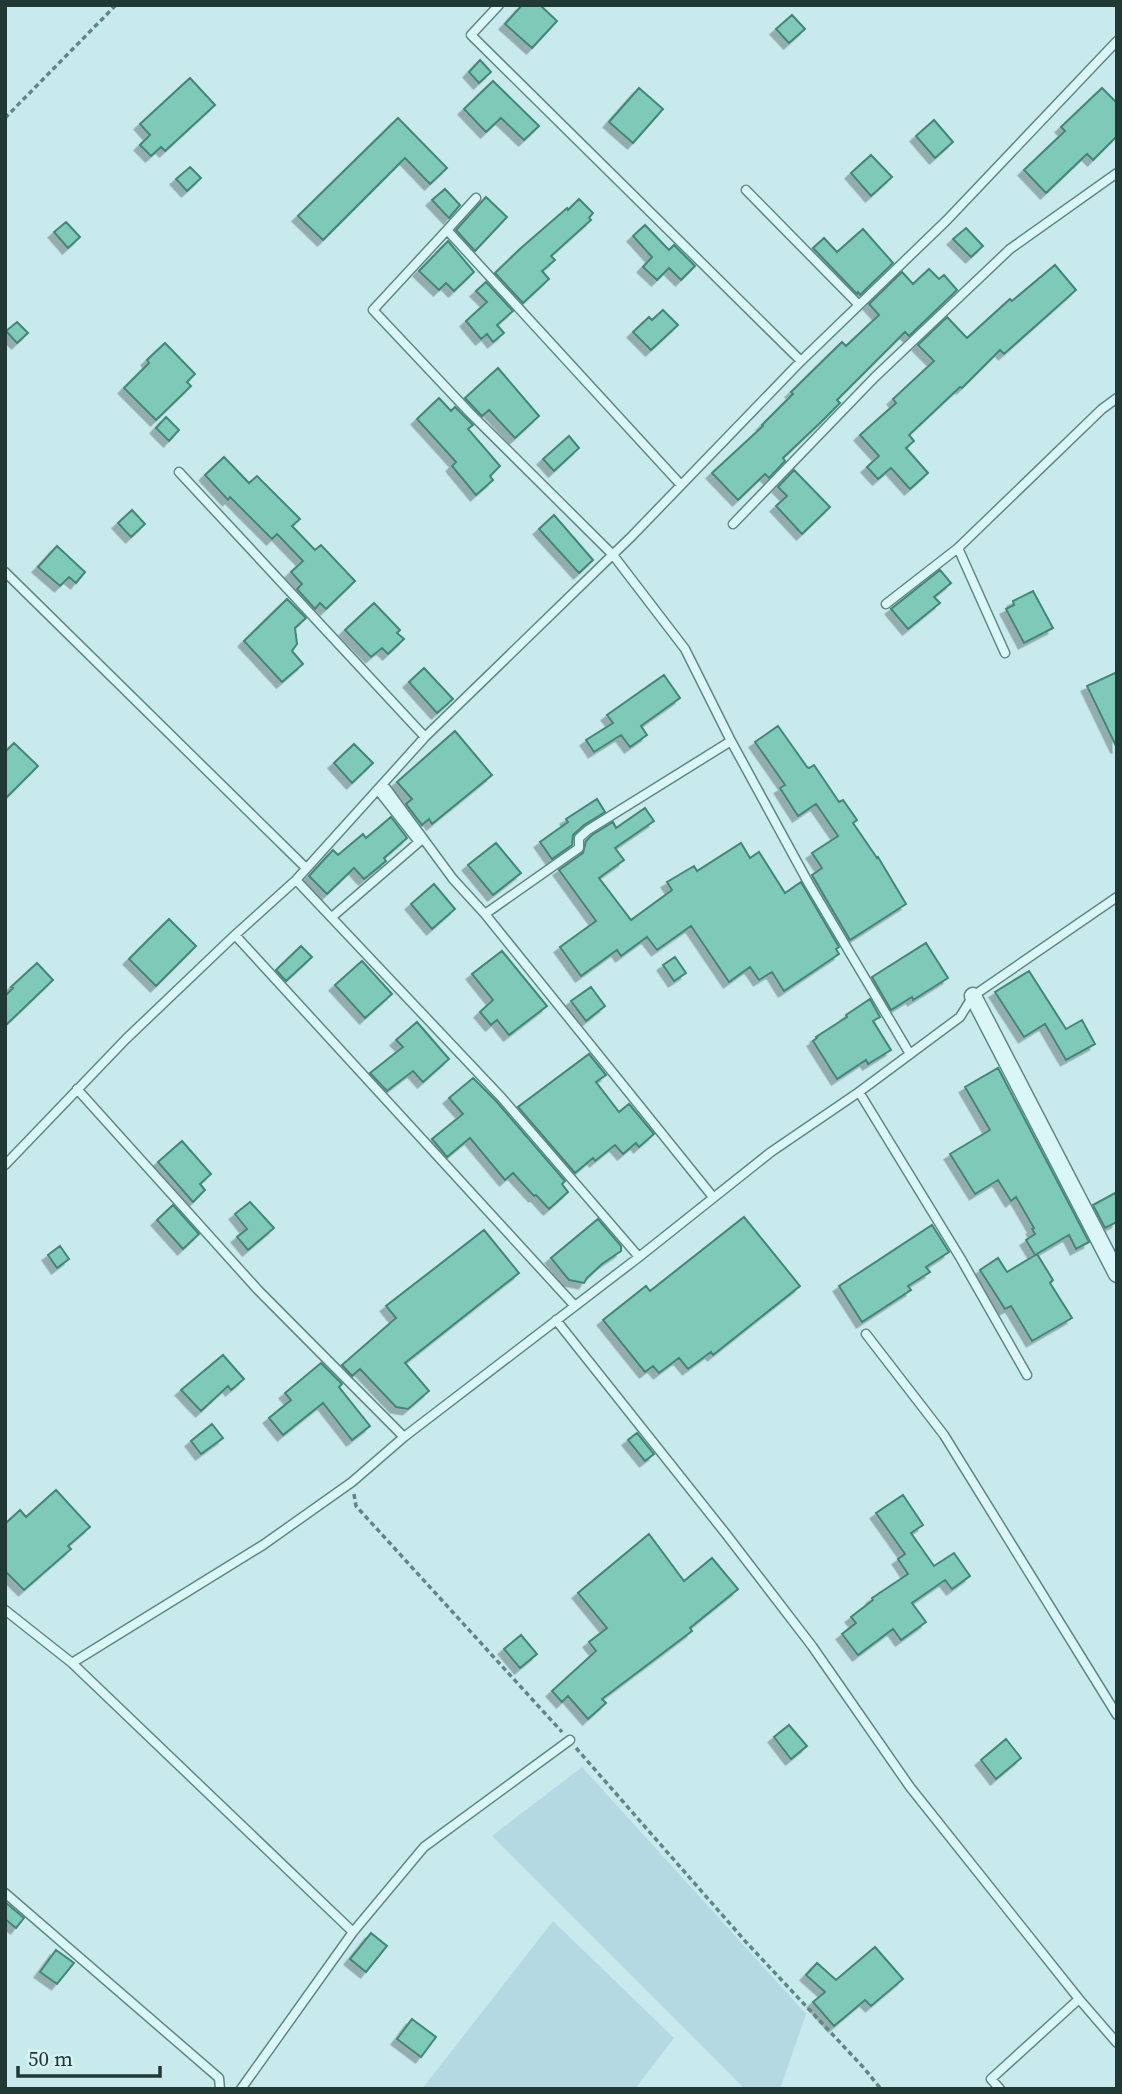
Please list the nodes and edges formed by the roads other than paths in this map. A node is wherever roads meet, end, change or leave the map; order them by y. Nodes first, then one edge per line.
1 (499, 5) edge
2 (1117, 41) edge
3 (1117, 173) edge
4 (746, 190) dead end
5 (476, 198) dead end
6 (447, 230) junction
7 (859, 305) junction
8 (801, 361) junction
9 (1117, 398) edge
10 (179, 472) dead end
11 (681, 485) junction
12 (733, 524) dead end
13 (958, 548) junction
14 (613, 555) junction
15 (5, 572) edge
16 (886, 604) dead end
17 (1005, 653) dead end
18 (425, 737) junction
19 (731, 741) junction
20 (380, 787) junction
21 (306, 868) junction
22 (296, 880) junction
23 (1117, 897) edge
24 (485, 914) junction
25 (332, 917) junction
26 (235, 935) junction
27 (973, 996) junction
28 (910, 1054) junction
29 (77, 1089) junction
30 (859, 1092) junction
31 (5, 1165) edge
32 (713, 1197) junction
33 (639, 1257) junction
34 (1117, 1274) edge
35 (574, 1305) junction
36 (556, 1320) junction
37 (866, 1334) dead end
38 (1027, 1375) dead end
39 (404, 1437) junction
40 (5, 1610) edge
41 (72, 1663) junction
42 (1117, 1715) edge
43 (570, 1740) road end
44 (5, 1893) edge
45 (353, 1932) junction
46 (1079, 1999) junction
47 (1117, 2043) edge
48 (220, 2089) edge
49 (241, 2089) edge
50 (1000, 2089) edge

1 - 8 lane
2 - 7 lane
3 - 12 lane
4 - 7 lane
5 - 6 lane
6 - 11 lane
6 - 14 lane
7 - 8 lane
8 - 11 lane
9 - 13 lane
10 - 18 lane
11 - 14 lane
13 - 16 lane
13 - 17 lane
14 - 18 lane
14 - 19 lane
15 - 21 lane
18 - 20 lane
19 - 24 lane
19 - 28 lane
20 - 21 lane
20 - 24 lane
20 - 25 lane
21 - 22 lane
22 - 25 lane
22 - 26 lane
23 - 27 lane
24 - 32 lane
25 - 33 lane
26 - 29 lane
26 - 35 lane
27 - 28 lane
27 - 34 street
28 - 30 lane
29 - 31 lane
29 - 39 lane
30 - 32 lane
30 - 38 lane
32 - 33 lane
33 - 35 lane
35 - 36 lane
36 - 39 lane
36 - 46 lane
37 - 42 lane
39 - 41 lane
40 - 41 lane
41 - 45 lane
43 - 45 lane
44 - 48 lane
45 - 49 lane
46 - 47 lane
46 - 50 lane

